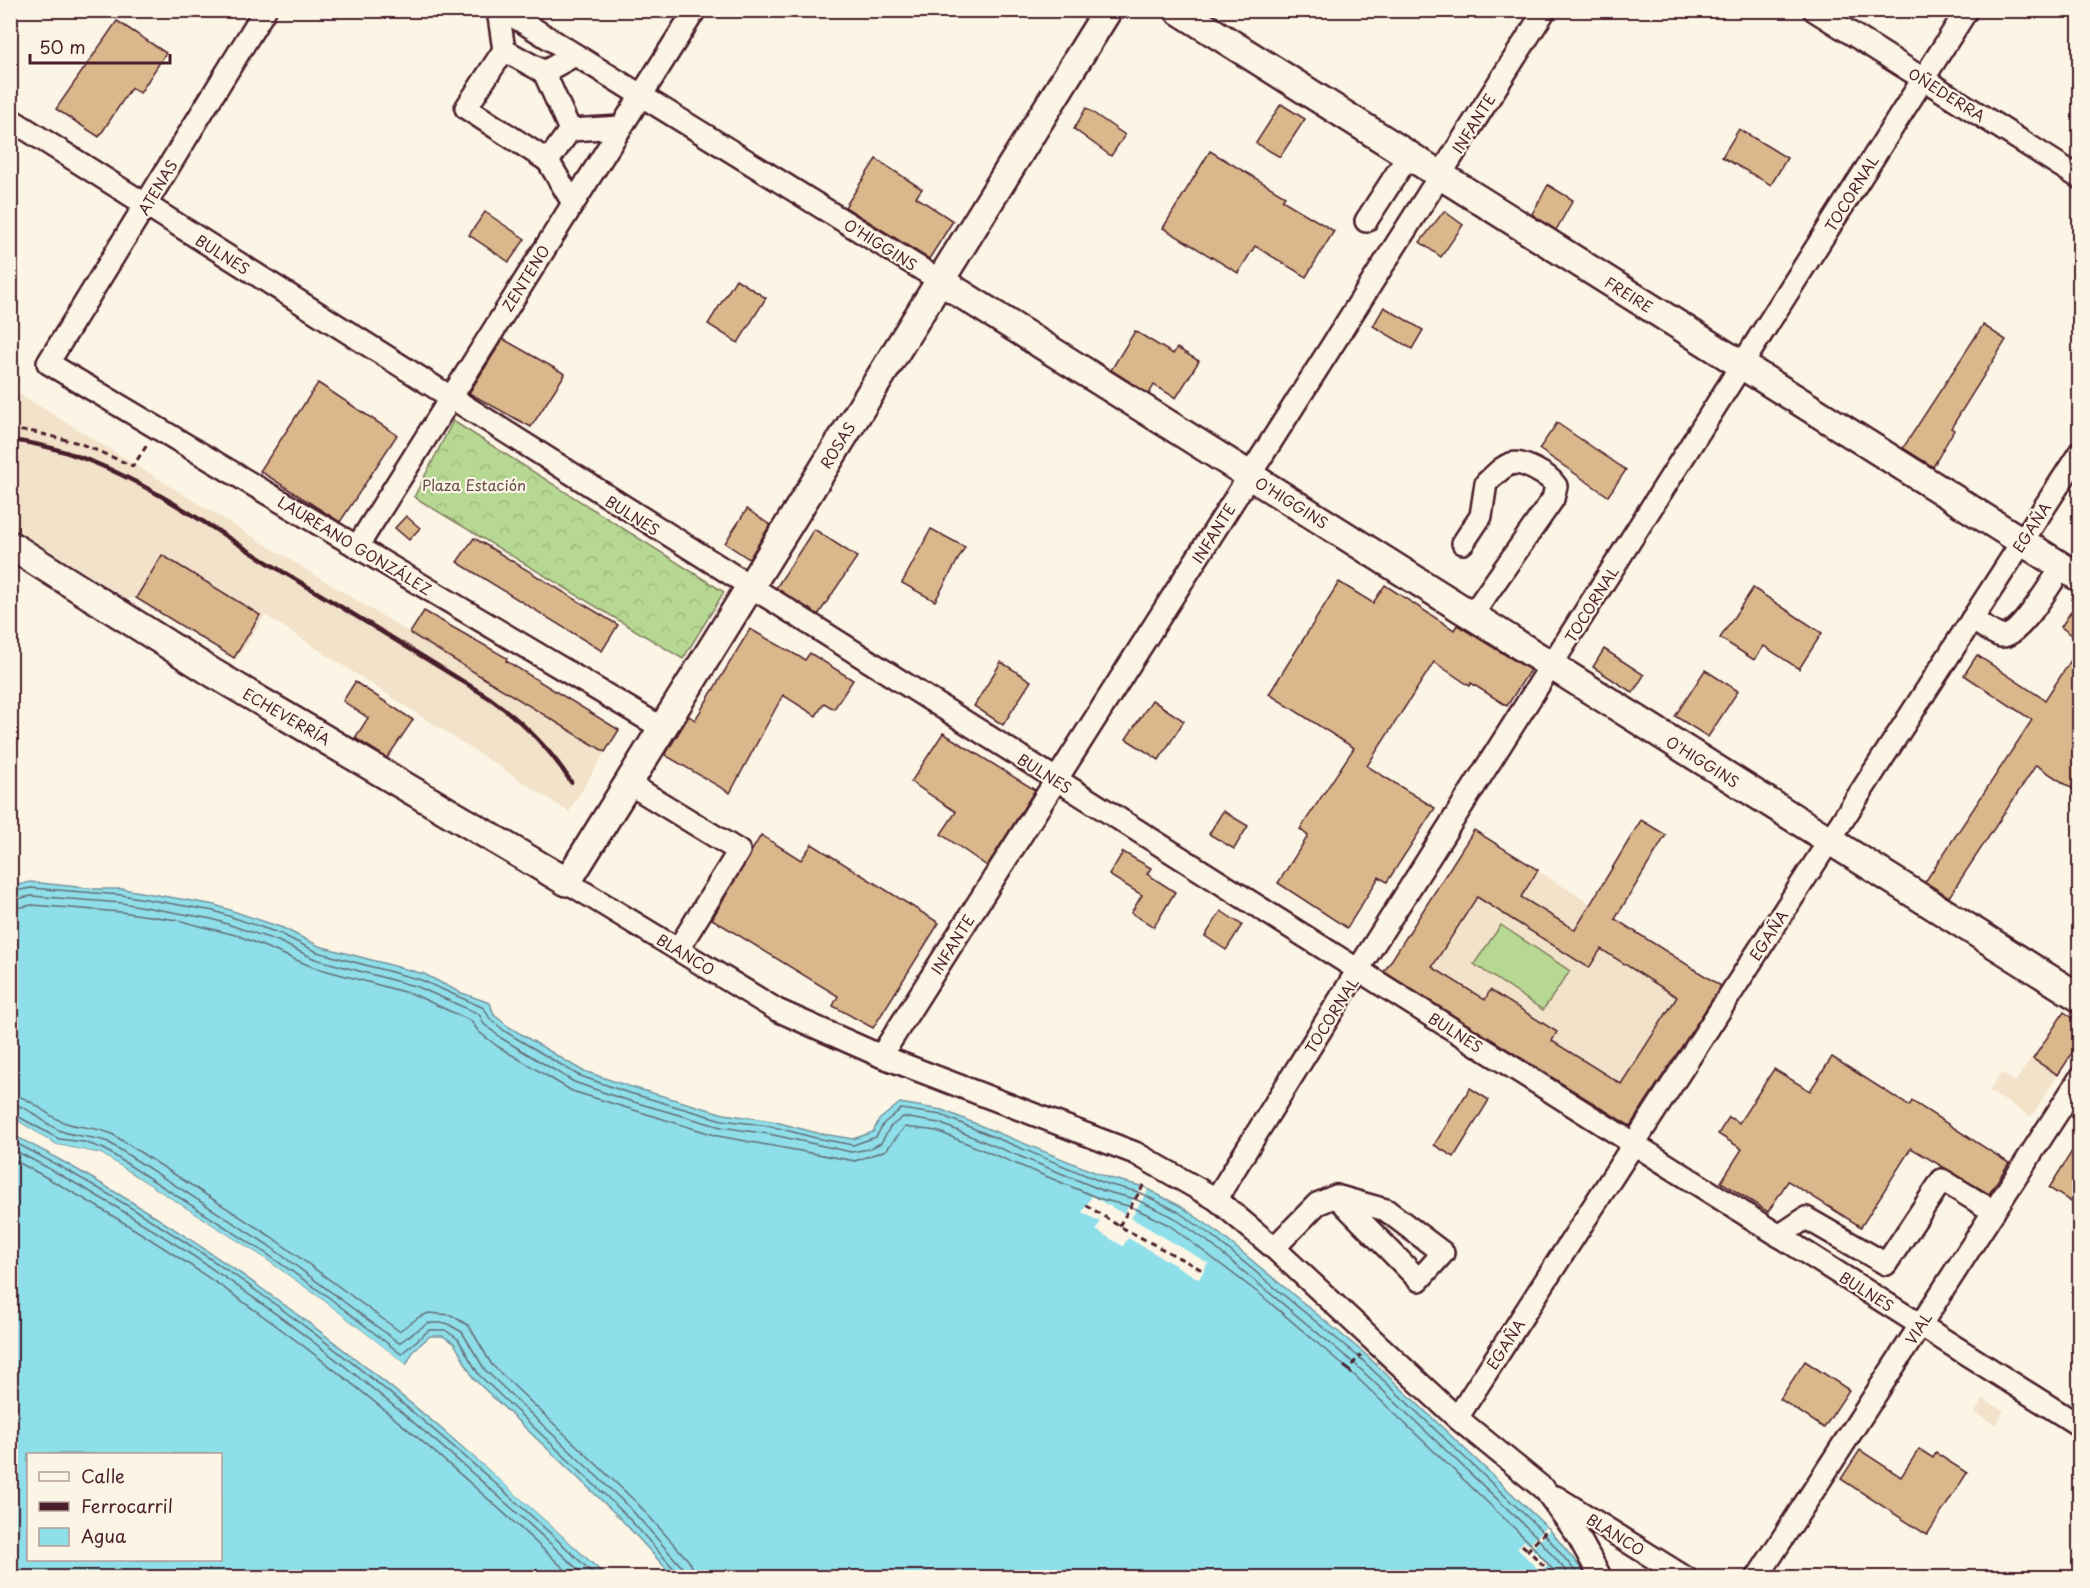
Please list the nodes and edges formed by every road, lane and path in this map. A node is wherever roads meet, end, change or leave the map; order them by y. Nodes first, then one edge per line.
1 (265, 10) edge
2 (498, 10) edge
3 (502, 10) edge
4 (695, 10) edge
5 (1108, 10) edge
6 (1178, 10) edge
7 (1545, 10) edge
8 (1814, 10) edge
9 (1967, 10) edge
10 (504, 50) junction
11 (575, 55) junction
12 (544, 72) junction
13 (1923, 79) junction
14 (641, 96) junction
15 (10, 119) edge
16 (621, 127) junction
17 (570, 130) junction
18 (1408, 156) junction
19 (548, 161) junction
20 (1440, 176) junction
21 (2079, 178) edge
22 (573, 203) junction
23 (146, 205) junction
24 (1366, 221) dead end
25 (939, 280) junction
26 (48, 363) joint
27 (1742, 365) junction
28 (449, 398) junction
29 (159, 429) junction
30 (10, 430) edge
31 (2079, 452) edge
32 (1250, 475) junction
33 (2022, 542) junction
34 (1463, 543) dead end
35 (10, 545) edge
36 (357, 547) junction
37 (2071, 573) edge
38 (748, 588) junction
39 (1472, 615) junction
40 (1972, 619) junction
41 (1551, 665) junction
42 (662, 728) junction
43 (1056, 781) junction
44 (628, 783) junction
45 (1830, 840) junction
46 (567, 882) junction
47 (678, 949) junction
48 (1358, 970) junction
49 (2079, 998) edge
50 (881, 1056) junction
51 (2079, 1078) edge
52 (1634, 1144) junction
53 (1152, 1162) junction
54 (1336, 1196) junction
55 (1216, 1199) junction
56 (1086, 1205) dead end
57 (1993, 1211) junction
58 (1119, 1226) junction
59 (1779, 1236) junction
60 (1274, 1248) junction
61 (1204, 1270) dead end
62 (1920, 1325) junction
63 (1348, 1369) dead end
64 (1352, 1374) dead end
65 (1457, 1418) junction
66 (2079, 1426) edge
67 (1545, 1490) junction
68 (1563, 1514) junction
69 (1522, 1545) dead end
70 (1528, 1550) junction
71 (1544, 1566) dead end
72 (1601, 1578) edge
73 (1686, 1578) edge
74 (1757, 1578) edge

1 - 23 street, ATENAS
2 - 10 street
3 - 11 street, O'HIGGINS
4 - 14 street, ZENTENO
5 - 25 main road, ROSAS
6 - 18 main road, FREIRE
7 - 20 street, INFANTE
8 - 13 street, OÑEDERRA
9 - 13 street, TOCORNAL
10 - 12 street
10 - 19 street
11 - 12 street
11 - 14 street, O'HIGGINS
12 - 17 street
13 - 21 street, OÑEDERRA
13 - 27 street, TOCORNAL
14 - 16 street, ZENTENO
14 - 25 street, O'HIGGINS
15 - 23 street, BULNES
16 - 17 street
16 - 22 street, ZENTENO
17 - 19 street
18 - 20 main road, FREIRE
18 - 24 street
19 - 22 street
20 - 27 main road, FREIRE
20 - 32 street, INFANTE
22 - 28 street, ZENTENO
23 - 26 street, ATENAS
23 - 28 street, BULNES
25 - 32 main road, O'HIGGINS
25 - 38 main road, ROSAS
26 - 29 street, LAUREANO GONZÁLEZ
27 - 33 main road, FREIRE
27 - 41 street, TOCORNAL
28 - 36 street, ZENTENO
28 - 38 street, BULNES
29 - 30 path
29 - 36 street, LAUREANO GONZÁLEZ
31 - 33 street, EGAÑA
32 - 39 main road, O'HIGGINS
32 - 43 street, INFANTE
33 - 37 main road, FREIRE
33 - 40 street, EGAÑA
34 - 39 street
35 - 46 main road, ECHEVERRÍA
36 - 42 street, LAUREANO GONZÁLEZ
37 - 40 street
38 - 42 main road, ROSAS
38 - 43 street, BULNES
39 - 41 main road, O'HIGGINS
40 - 45 street, EGAÑA
41 - 45 main road, O'HIGGINS
41 - 48 street, TOCORNAL
42 - 44 main road, ROSAS
43 - 48 street, BULNES
43 - 50 street, INFANTE
44 - 46 main road, ROSAS
44 - 47 street
45 - 49 main road, O'HIGGINS
45 - 52 street, EGAÑA
46 - 47 street, BLANCO
47 - 50 street, BLANCO
48 - 52 street, BULNES
48 - 55 street, TOCORNAL
50 - 53 street, BLANCO
51 - 57 street, VIAL
52 - 59 street, BULNES
52 - 65 street, EGAÑA
53 - 55 street, BLANCO
53 - 58 path
54 - 54 street
54 - 60 street
55 - 60 street, BLANCO
56 - 58 path
57 - 59 street
57 - 62 street, VIAL
58 - 61 path
59 - 62 street, BULNES
60 - 65 street, BLANCO
62 - 66 street, BULNES
62 - 74 street, VIAL
63 - 64 path
65 - 67 street, BLANCO
67 - 68 street
67 - 73 street, BLANCO
68 - 70 path
68 - 72 street
69 - 70 path
70 - 71 path

